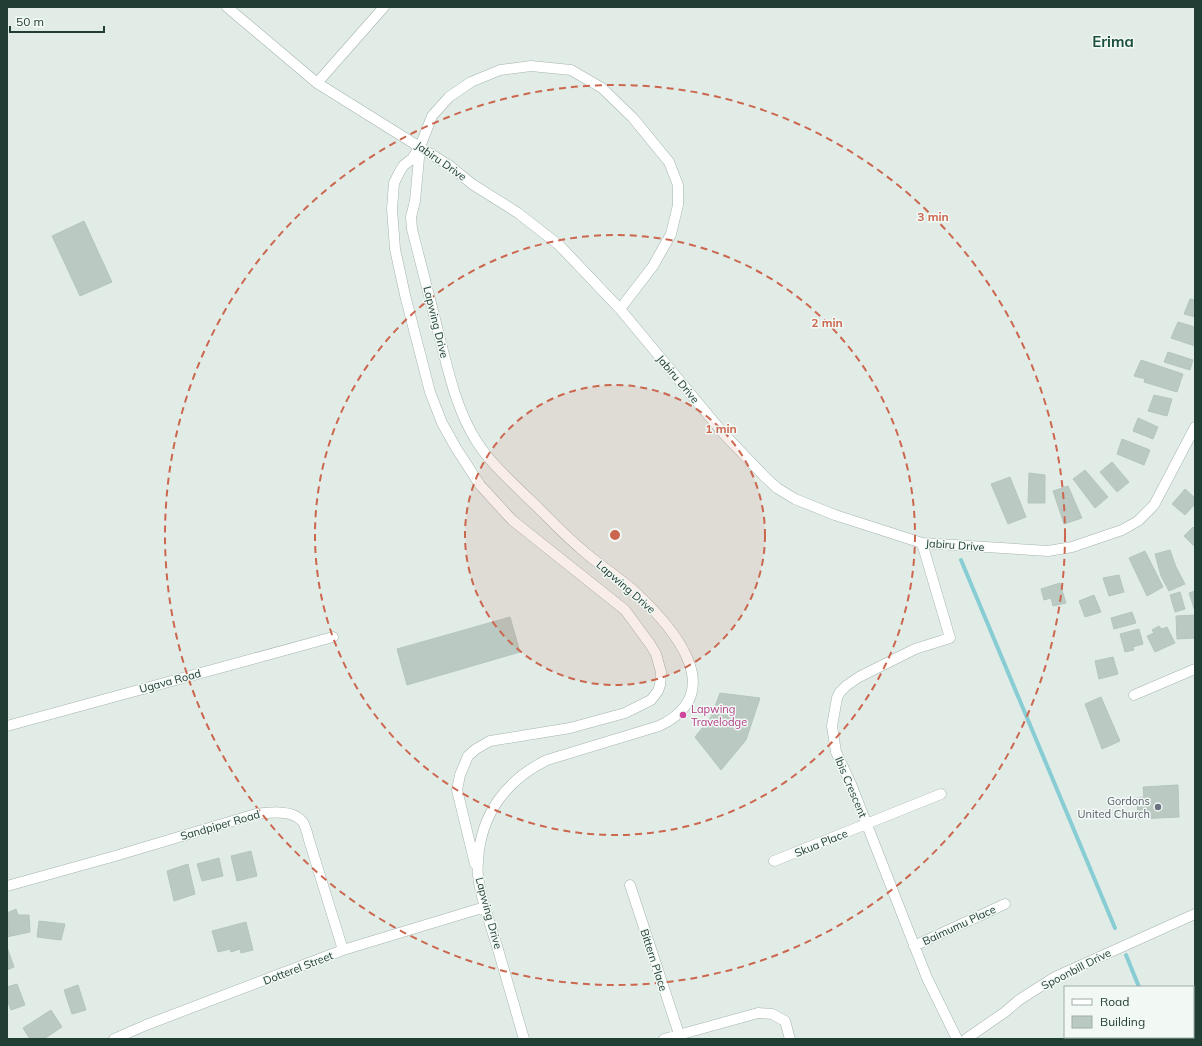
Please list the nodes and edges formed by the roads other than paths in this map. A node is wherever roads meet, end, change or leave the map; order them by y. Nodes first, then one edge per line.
1 (227, 7) edge
2 (384, 7) edge
3 (317, 83) junction
4 (420, 147) junction
5 (620, 309) junction
6 (1195, 427) edge
7 (922, 543) junction
8 (333, 637) dead end
9 (1195, 670) edge
10 (1134, 695) dead end
11 (7, 726) edge
12 (941, 794) dead end
13 (867, 824) junction
14 (774, 861) dead end
15 (478, 875) junction
16 (7, 886) edge
17 (630, 886) dead end
18 (1005, 904) dead end
19 (485, 907) junction
20 (1195, 914) edge
21 (914, 946) junction
22 (343, 950) junction
23 (679, 1034) junction
24 (114, 1039) edge
25 (524, 1039) edge
26 (664, 1039) edge
27 (790, 1039) edge
28 (957, 1039) edge
29 (966, 1039) edge

1 - 3 street, Jabiru Drive
2 - 3 street
3 - 4 street, Jabiru Drive
4 - 5 street, Jabiru Drive
4 - 5 street
4 - 15 street, Lapwing Drive
4 - 15 street
5 - 7 street, Jabiru Drive
6 - 7 street, Jabiru Drive
7 - 13 street, Ibis Crescent
8 - 11 street, Ugava Road
9 - 10 street
12 - 13 street, Skua Place
13 - 14 street, Skua Place
13 - 21 street, Ibis Crescent
15 - 19 street, Lapwing Drive
16 - 22 street, Sandpiper Road
17 - 23 street, Bittern Place
18 - 21 street, Baimumu Place
19 - 22 street, Dotterel Street
19 - 25 street, Lapwing Drive
20 - 29 street, Spoonbill Drive
21 - 28 street, Ibis Crescent
22 - 24 street, Dotterel Street
23 - 26 street
23 - 27 street

